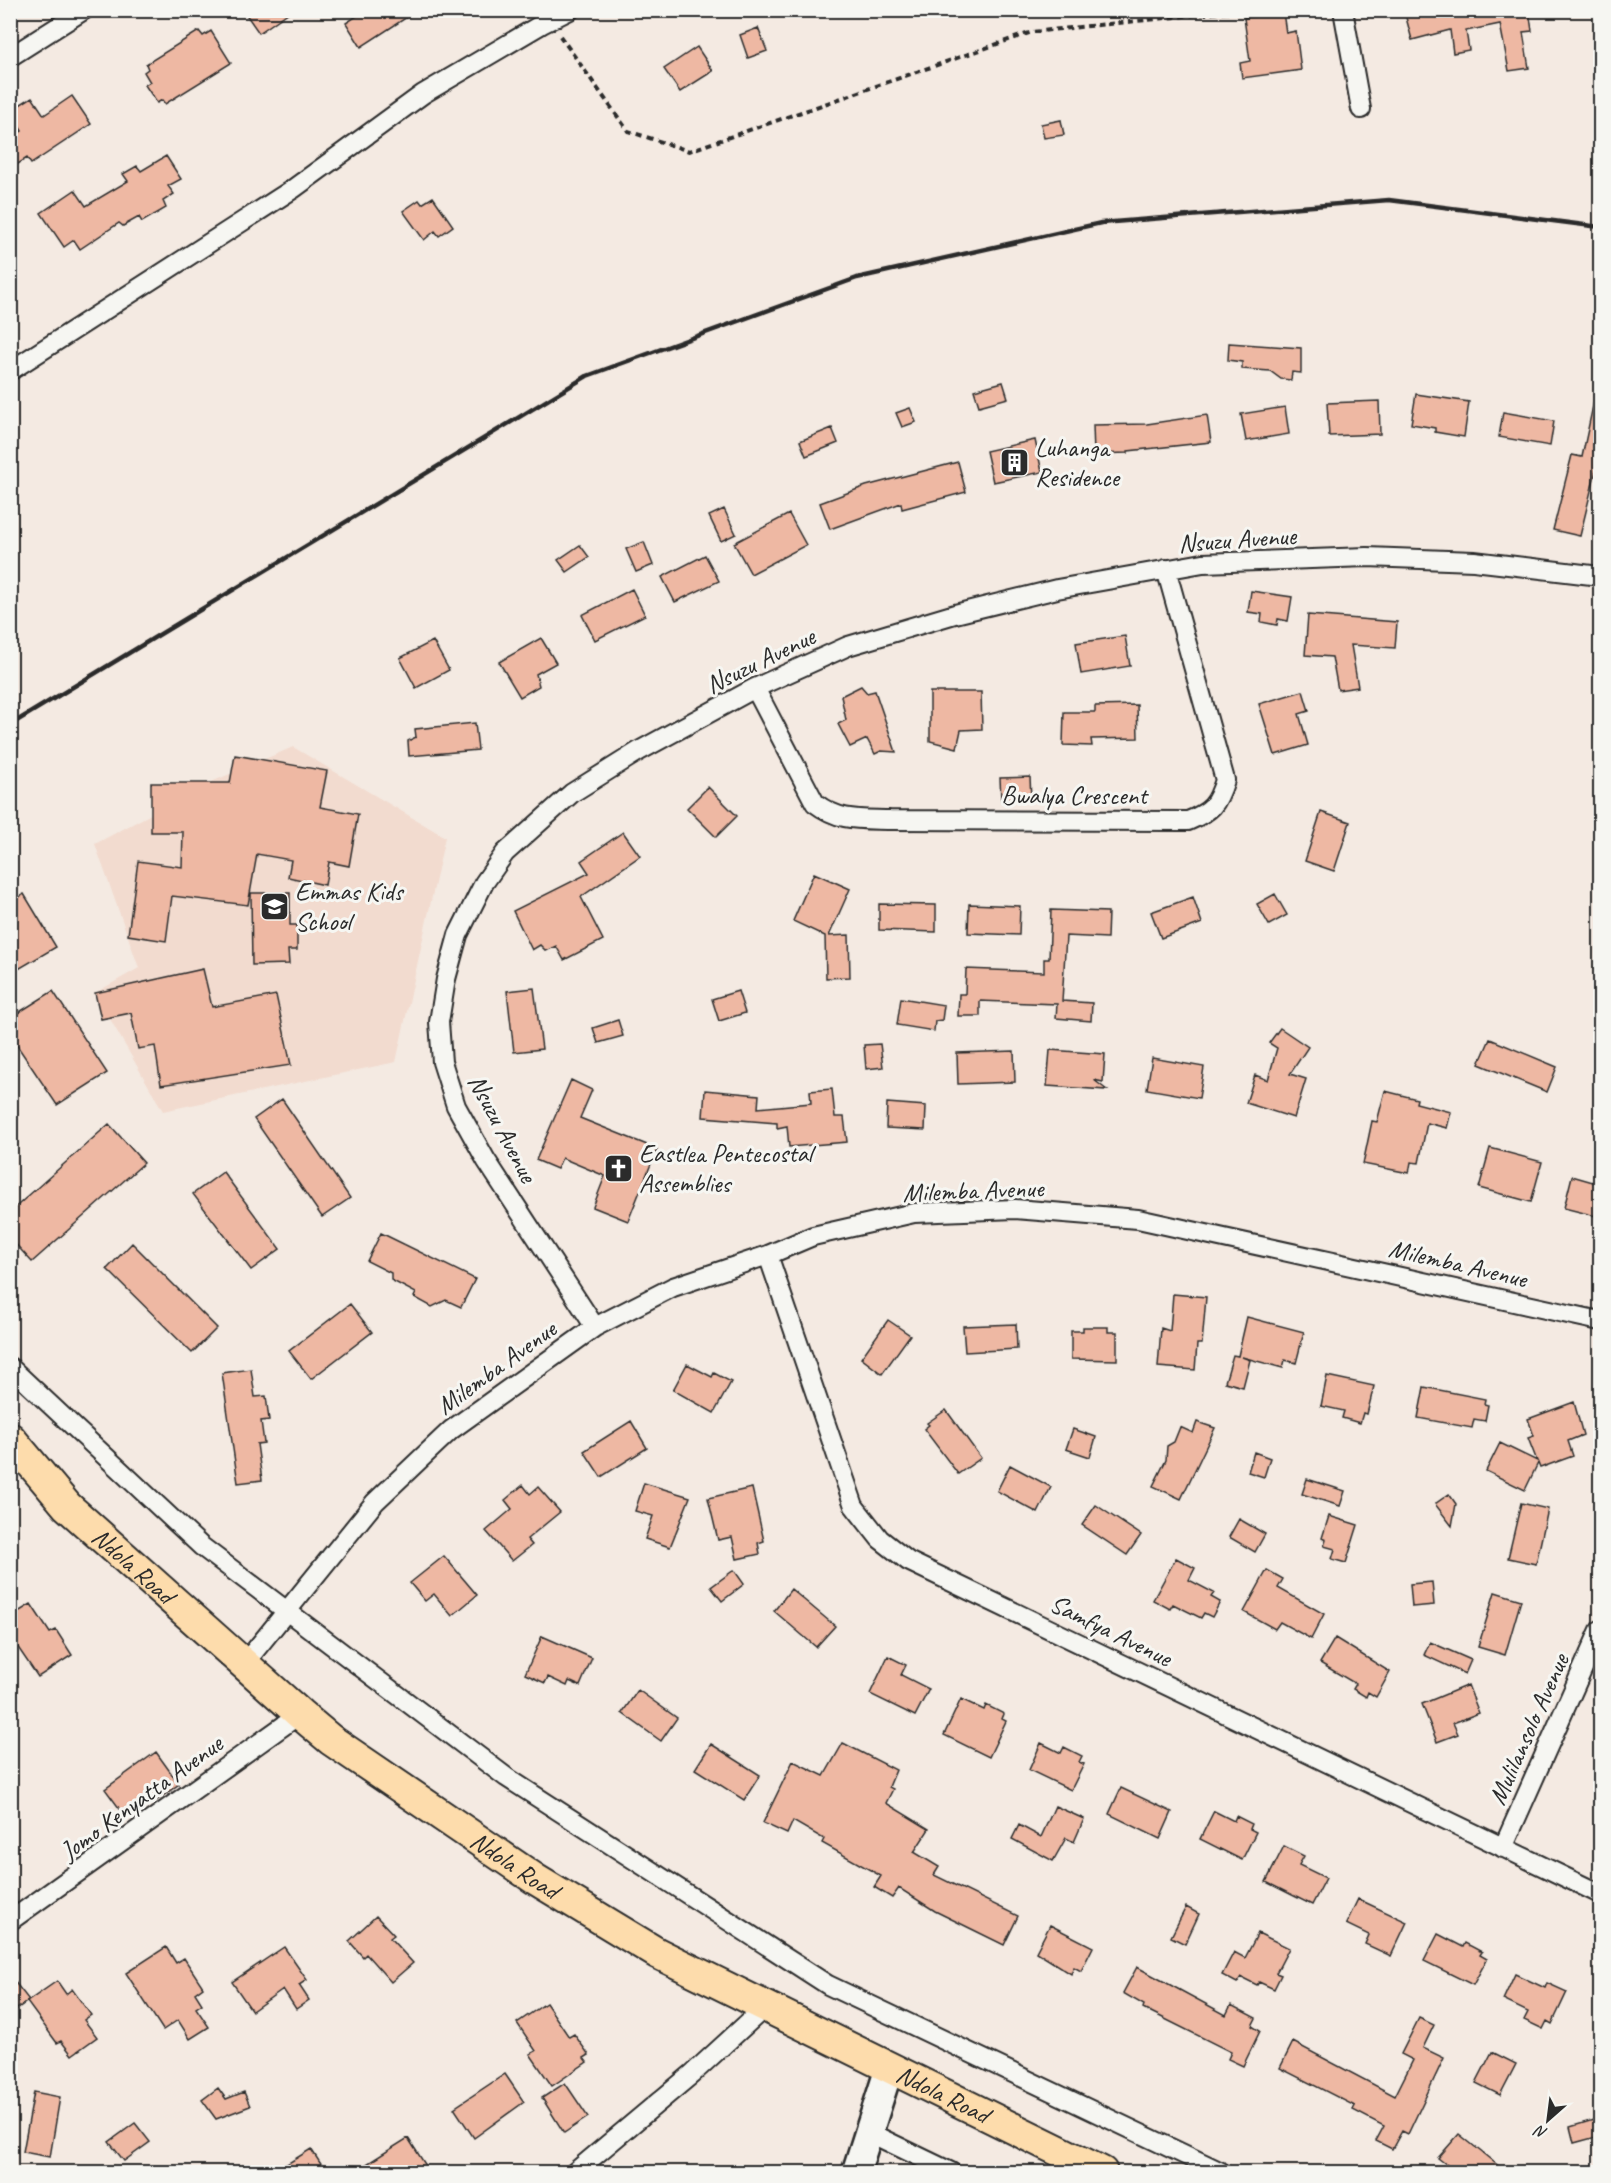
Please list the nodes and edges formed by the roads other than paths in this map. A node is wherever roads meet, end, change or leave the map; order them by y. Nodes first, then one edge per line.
1 (84, 10) edge
2 (570, 10) edge
3 (1343, 10) edge
4 (10, 57) edge
5 (1361, 109) dead end
6 (10, 371) edge
7 (1166, 569) junction
8 (1600, 576) edge
9 (755, 688) junction
10 (768, 1255) junction
11 (1600, 1321) edge
12 (595, 1327) junction
13 (10, 1367) edge
14 (10, 1438) edge
15 (286, 1612) junction
16 (1600, 1630) edge
17 (244, 1664) junction
18 (300, 1714) junction
19 (1503, 1848) junction
20 (1600, 1894) edge
21 (10, 1921) edge
22 (764, 2008) junction
23 (889, 2069) junction
24 (870, 2133) junction
25 (575, 2172) edge
26 (856, 2172) edge
27 (951, 2172) edge
28 (1102, 2172) edge
29 (1221, 2172) edge

1 - 4 street
2 - 6 street
3 - 5 street
7 - 8 street, Nsuzu Avenue
7 - 9 street, Nsuzu Avenue
7 - 9 street, Bwalya Crescent
9 - 12 street, Nsuzu Avenue
10 - 11 street, Milemba Avenue
10 - 12 street, Milemba Avenue
10 - 19 street, Samfya Avenue
12 - 15 street, Milemba Avenue
13 - 15 street
14 - 17 main road, Ndola Road
15 - 17 street, Milemba Avenue
15 - 29 street
16 - 19 street, Mulilansolo Avenue
17 - 18 main road, Ndola Road
18 - 21 street, Jomo Kenyatta Avenue
18 - 22 main road, Ndola Road
19 - 20 street, Samfya Avenue
22 - 23 main road, Ndola Road
22 - 25 street
23 - 24 street
23 - 28 main road, Ndola Road
24 - 26 street
24 - 27 street

